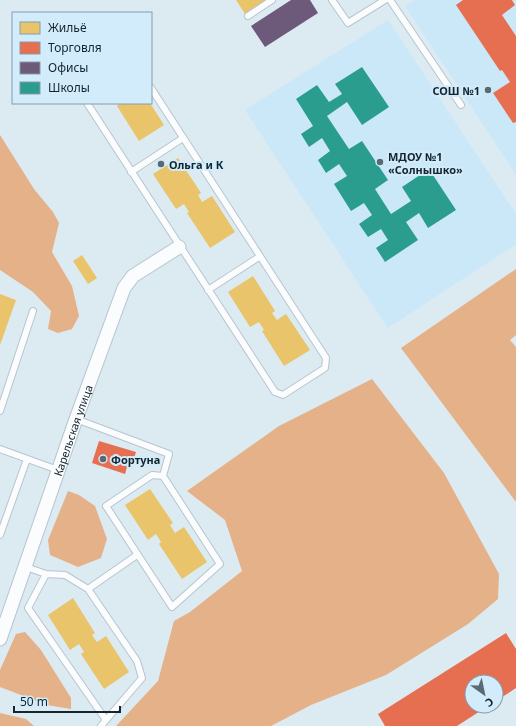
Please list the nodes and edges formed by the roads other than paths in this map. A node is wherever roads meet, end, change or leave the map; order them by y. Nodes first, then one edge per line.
1 (272, 0) edge
2 (332, 0) edge
3 (385, 0) edge
4 (390, 0) edge
5 (248, 16) dead end
6 (152, 90) edge
7 (88, 104) edge
8 (461, 105) dead end
9 (183, 138) junction
10 (131, 172) junction
11 (179, 247) junction
12 (259, 257) junction
13 (208, 290) junction
14 (33, 311) dead end
15 (0, 411) edge
16 (76, 419) junction
17 (0, 449) edge
18 (27, 459) junction
19 (58, 470) junction
20 (163, 476) junction
21 (0, 535) edge
22 (137, 555) junction
23 (26, 567) junction
24 (46, 574) junction
25 (88, 588) junction
26 (0, 639) edge
27 (106, 720) junction
28 (101, 726) edge

1 - 5 lane
2 - 3 lane
4 - 8 lane
6 - 9 lane
7 - 10 lane
9 - 10 lane
9 - 12 lane
10 - 11 lane
11 - 13 lane
11 - 16 street, Карельская улица
12 - 13 lane
12 - 13 lane
14 - 15 lane
16 - 19 street, Карельская улица
16 - 20 lane
17 - 18 lane
18 - 19 lane
18 - 21 lane
19 - 23 street, Карельская улица
20 - 22 lane
20 - 22 lane
22 - 25 lane
23 - 24 lane
23 - 26 street, Карельская улица
24 - 25 lane
24 - 27 lane
25 - 27 lane
27 - 28 lane

